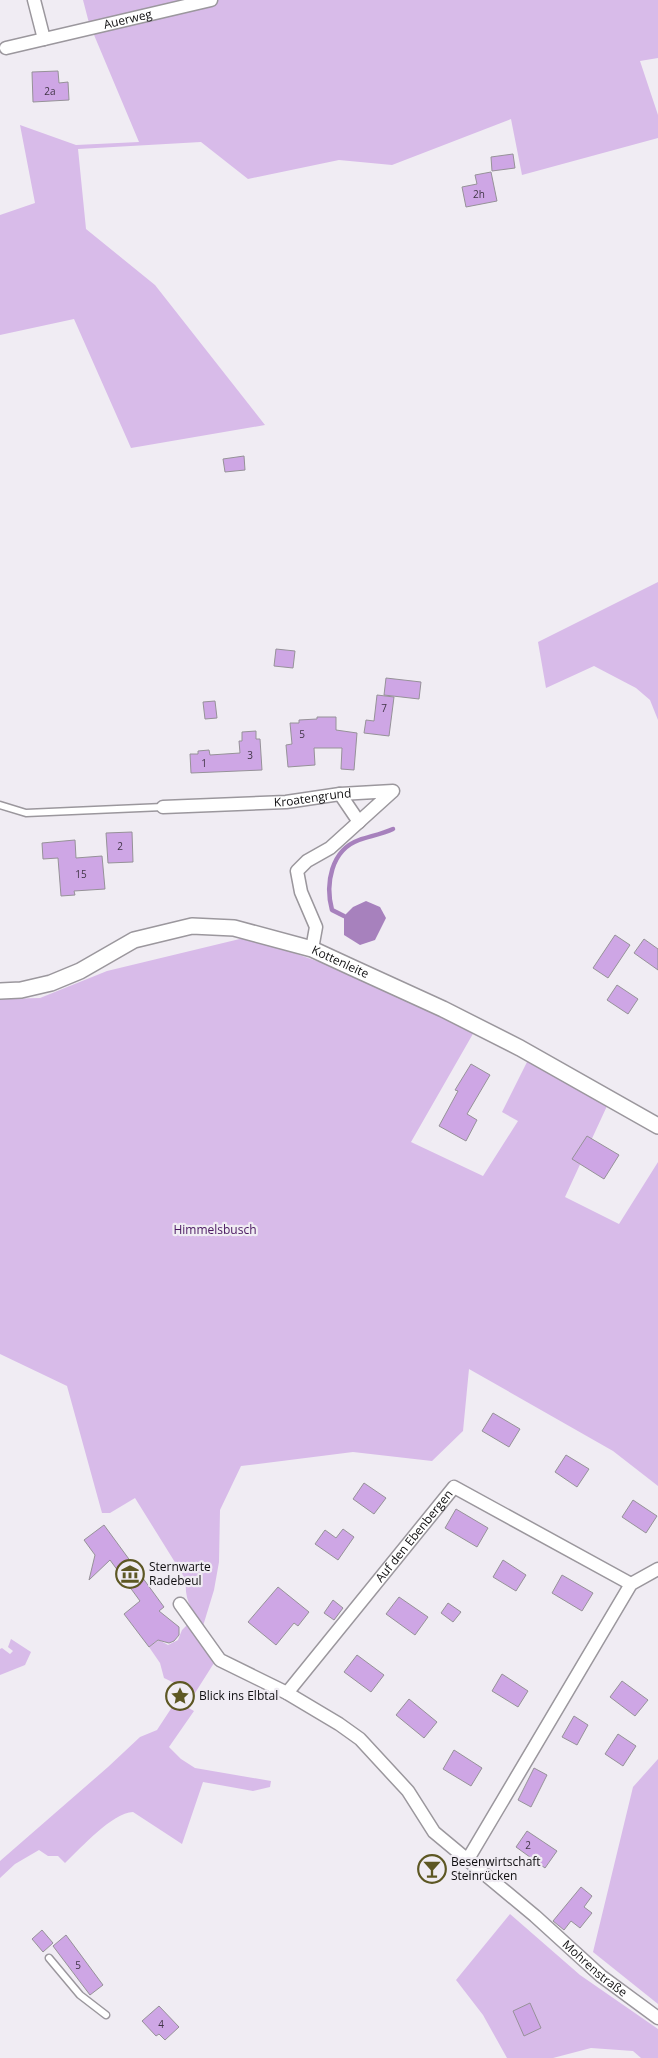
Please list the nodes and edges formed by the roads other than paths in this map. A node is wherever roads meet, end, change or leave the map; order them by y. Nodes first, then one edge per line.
1 (34, 0) edge
2 (211, 0) edge
3 (44, 39) junction
4 (6, 48) dead end
5 (340, 794) junction
6 (0, 805) edge
7 (163, 807) joint
8 (359, 822) junction
9 (312, 949) junction
10 (0, 991) edge
11 (658, 1126) edge
12 (658, 1569) edge
13 (631, 1584) junction
14 (180, 1604) dead end
15 (287, 1693) junction
16 (468, 1859) junction
17 (49, 1958) dead end
18 (106, 2015) dead end
19 (658, 2018) edge

1 - 3 street
2 - 3 street, Auerweg
3 - 4 street, Auerweg
5 - 7 street, Kroatengrund
5 - 8 street
5 - 8 street, Kroatengrund
6 - 7 lane, Kroatengrund
8 - 9 street, Kroatengrund
9 - 10 street, Kottenleite
9 - 11 street, Kottenleite
12 - 13 street
13 - 15 street, Auf den Ebenbergen
13 - 16 street
14 - 15 street
15 - 16 street
16 - 19 street, Mohrenstraße
17 - 18 lane

